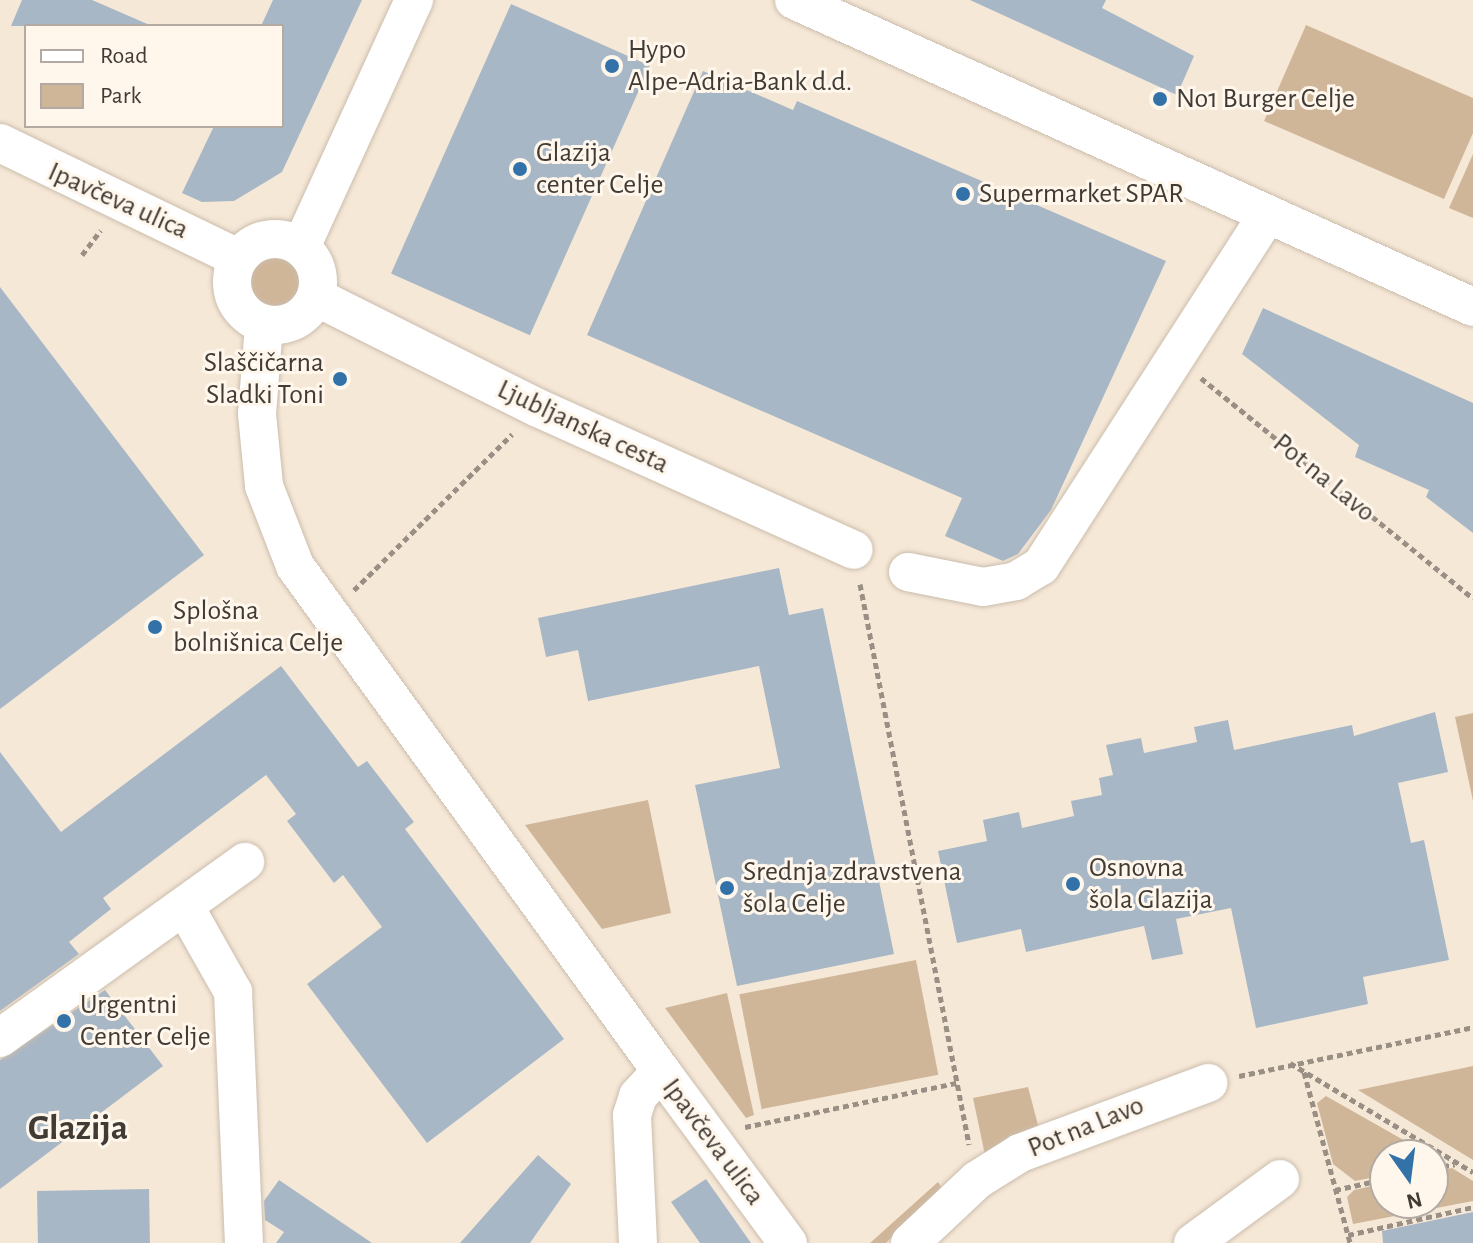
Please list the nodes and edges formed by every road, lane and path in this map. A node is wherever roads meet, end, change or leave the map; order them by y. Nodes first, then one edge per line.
1 (414, 0) edge
2 (794, 0) edge
3 (2, 151) edge
4 (1267, 215) junction
5 (301, 247) junction
6 (238, 258) junction
7 (316, 297) junction
8 (1473, 307) edge
9 (264, 325) junction
10 (1176, 357) junction
11 (538, 408) junction
12 (854, 550) joint
13 (908, 572) dead end
14 (1473, 598) edge
15 (331, 613) junction
16 (245, 862) dead end
17 (185, 907) junction
18 (1473, 1027) edge
19 (0, 1038) edge
20 (1290, 1063) junction
21 (661, 1071) junction
22 (1303, 1071) junction
23 (956, 1083) junction
24 (1208, 1083) joint
25 (709, 1136) junction
26 (1456, 1163) junction
27 (1449, 1165) edge
28 (1473, 1172) edge
29 (1280, 1179) dead end
30 (977, 1180) junction
31 (1369, 1183) edge
32 (1335, 1190) junction
33 (1473, 1207) edge
34 (1348, 1235) junction
35 (244, 1243) edge
36 (638, 1243) edge
37 (788, 1243) edge
38 (910, 1243) edge
39 (1193, 1243) edge
40 (1350, 1243) edge

1 - 5 street
2 - 4 street
3 - 6 street, Ipavčeva ulica
4 - 8 street
4 - 10 street
5 - 6 street
5 - 7 street
6 - 9 street
7 - 9 street
7 - 11 street, Ljubljanska cesta
9 - 15 street
10 - 13 street
10 - 14 path, Pot na Lavo
11 - 12 street, Ljubljanska cesta
11 - 15 path
12 - 23 path
15 - 21 street
16 - 17 street
17 - 19 street
17 - 35 street
18 - 20 path
20 - 22 path
20 - 24 path
21 - 25 street, Ipavčeva ulica
21 - 36 street, Ipavčeva ulica
22 - 26 path
22 - 32 path
23 - 25 path
23 - 30 path
24 - 30 street, Pot na Lavo
25 - 37 street, Ipavčeva ulica
26 - 27 path
26 - 28 path
29 - 39 street
30 - 38 street, Pot na Lavo
31 - 32 path
32 - 34 path
33 - 34 path
34 - 40 path

